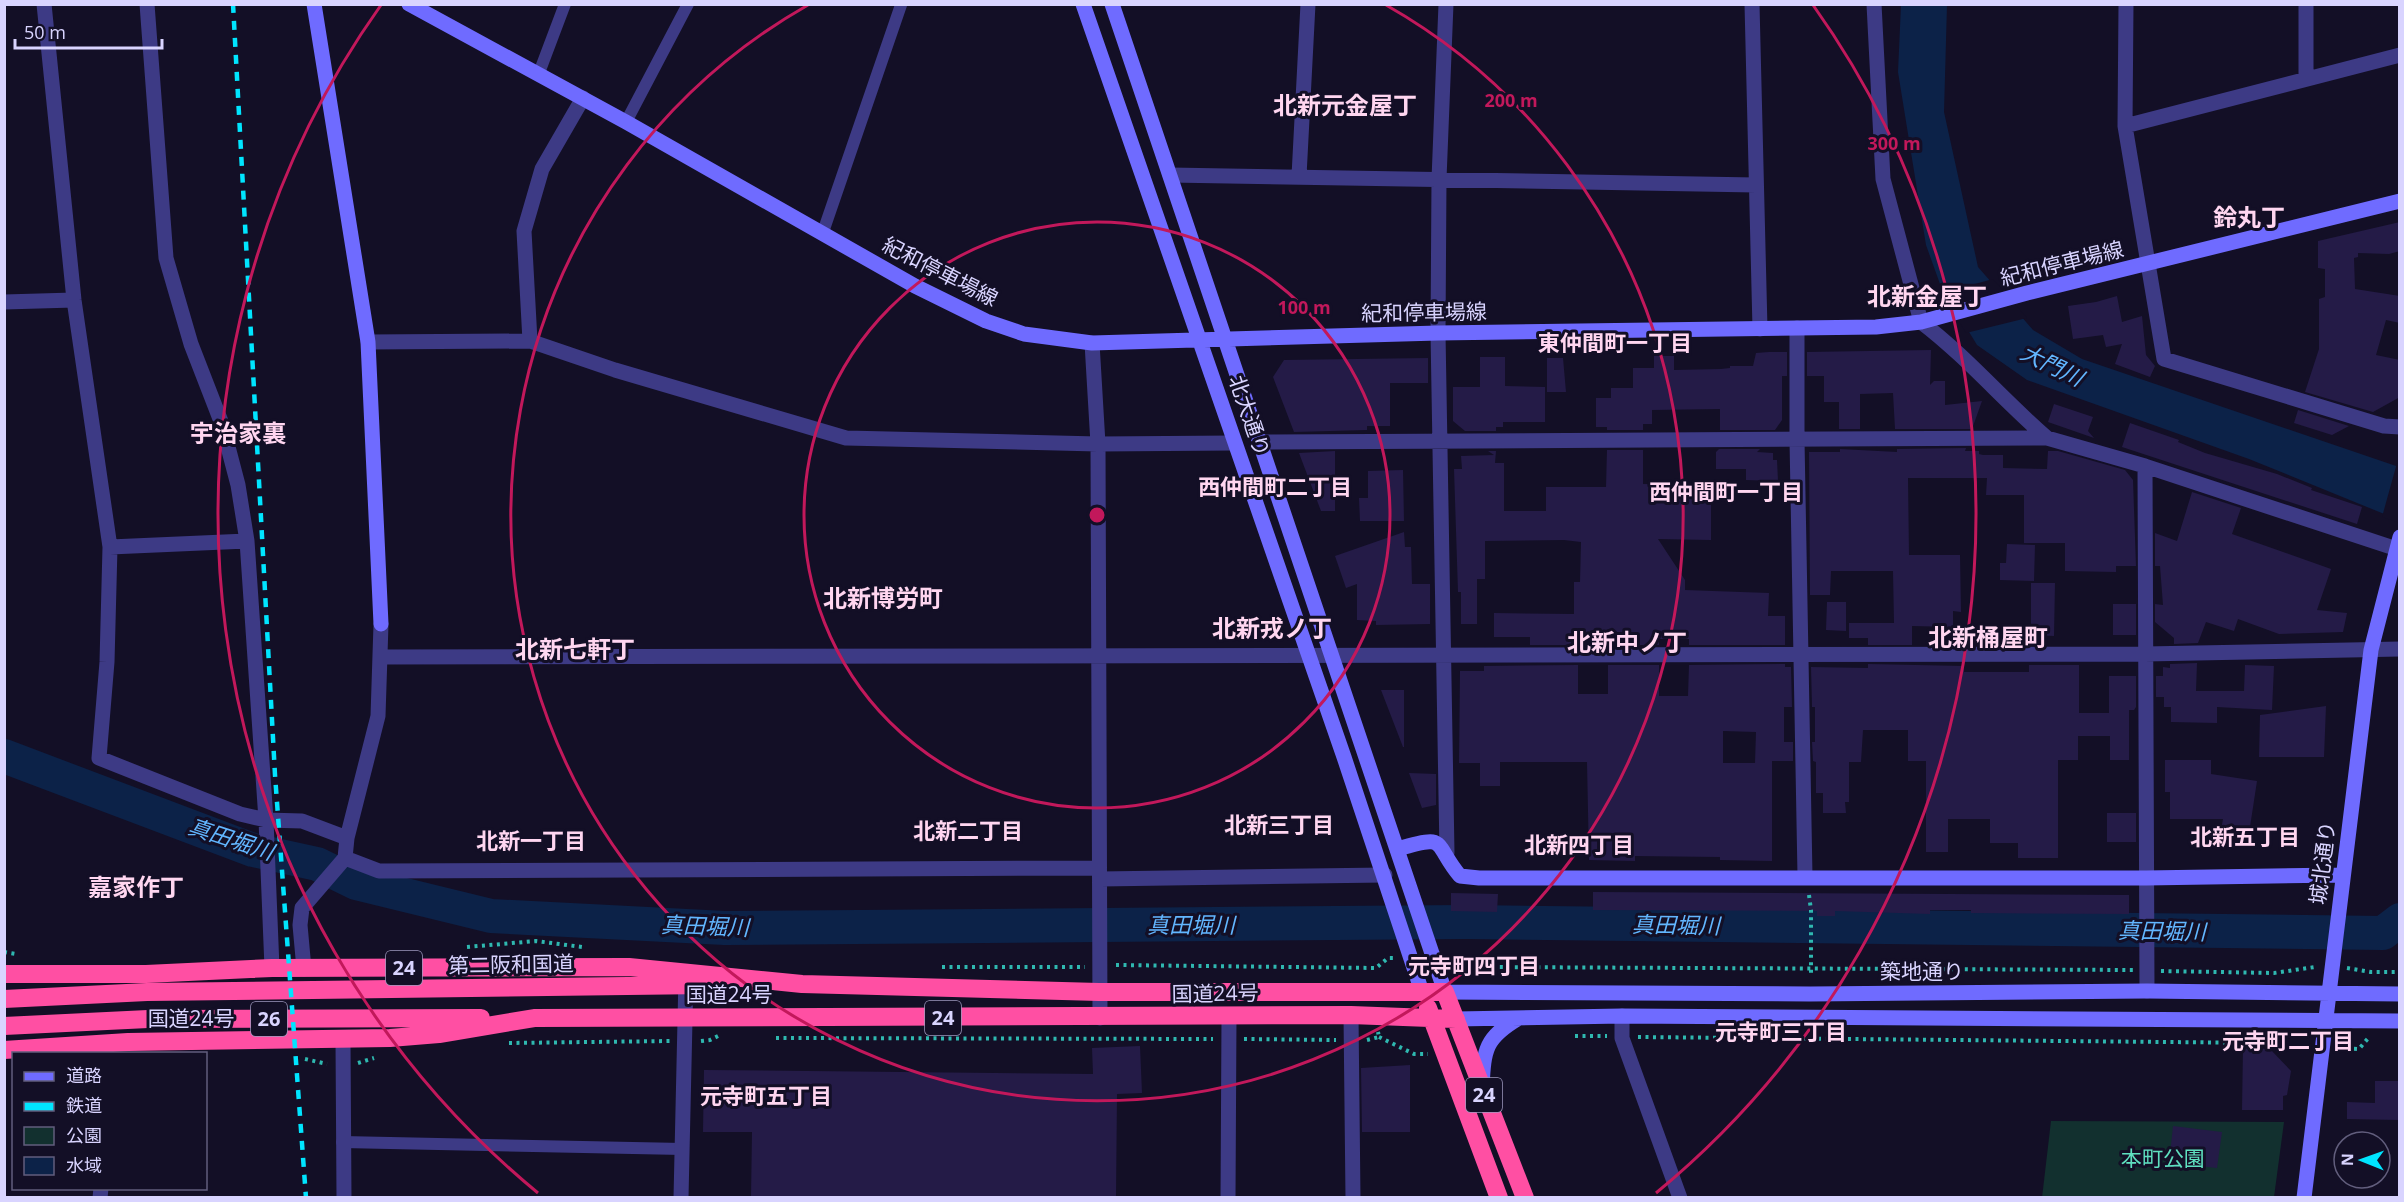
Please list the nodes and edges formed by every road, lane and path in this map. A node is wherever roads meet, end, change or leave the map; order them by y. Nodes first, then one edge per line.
1 (44, 4) edge
2 (147, 4) edge
3 (314, 4) edge
4 (410, 4) edge
5 (565, 4) edge
6 (688, 4) edge
7 (1083, 4) edge
8 (1112, 4) edge
9 (1308, 4) edge
10 (1446, 4) edge
11 (1752, 4) edge
12 (1874, 4) edge
13 (2126, 4) edge
14 (2306, 4) edge
15 (901, 5) edge
16 (2400, 55) edge
17 (539, 73) junction
18 (2306, 79) junction
19 (583, 98) junction
20 (626, 122) junction
21 (2125, 126) junction
22 (1170, 175) junction
23 (1299, 176) junction
24 (1439, 179) junction
25 (1756, 185) junction
26 (2400, 201) edge
27 (822, 232) junction
28 (2147, 264) junction
29 (74, 300) junction
30 (4, 302) edge
31 (1921, 322) junction
32 (1797, 328) junction
33 (1760, 330) junction
34 (1438, 333) junction
35 (1225, 338) junction
36 (1199, 339) junction
37 (530, 341) junction
38 (368, 342) junction
39 (1092, 343) junction
40 (2400, 428) edge
41 (2047, 438) junction
42 (1797, 440) junction
43 (1260, 442) junction
44 (1234, 443) junction
45 (1439, 443) junction
46 (1098, 444) junction
47 (2145, 466) junction
48 (247, 541) junction
49 (2399, 545) edge
50 (110, 547) junction
51 (2400, 649) edge
52 (2371, 650) junction
53 (1801, 653) junction
54 (1307, 654) junction
55 (1333, 654) junction
56 (1445, 654) junction
57 (2145, 654) junction
58 (1100, 655) junction
59 (382, 657) junction
60 (266, 825) junction
61 (348, 838) junction
62 (1398, 849) junction
63 (1447, 853) junction
64 (345, 858) junction
65 (1099, 873) junction
66 (1385, 875) junction
67 (2342, 875) junction
68 (1805, 876) junction
69 (2146, 878) junction
70 (1811, 910) dead end
71 (462, 947) dead end
72 (589, 948) dead end
73 (4, 952) edge
74 (26, 955) dead end
75 (1411, 958) junction
76 (1434, 958) junction
77 (1099, 966) junction
78 (932, 967) dead end
79 (272, 968) junction
80 (1811, 968) junction
81 (2332, 968) junction
82 (304, 969) junction
83 (2147, 970) junction
84 (2400, 972) edge
85 (4, 974) edge
86 (686, 979) junction
87 (2147, 991) junction
88 (1422, 992) junction
89 (1445, 992) junction
90 (1100, 993) junction
91 (2328, 993) junction
92 (1810, 994) junction
93 (2400, 994) edge
94 (4, 999) edge
95 (1351, 1015) junction
96 (1622, 1016) junction
97 (1229, 1017) junction
98 (1521, 1017) junction
99 (534, 1018) junction
100 (686, 1018) junction
101 (1100, 1018) junction
102 (1431, 1018) junction
103 (1456, 1019) junction
104 (2400, 1020) edge
105 (2325, 1021) junction
106 (4, 1026) edge
107 (1571, 1036) dead end
108 (1622, 1037) junction
109 (343, 1041) junction
110 (2278, 1047) dead end
111 (127, 1048) edge
112 (4, 1050) edge
113 (1482, 1092) junction
114 (342, 1142) junction
115 (683, 1149) junction
116 (344, 1197) edge
117 (681, 1197) edge
118 (1228, 1197) edge
119 (1353, 1197) edge
120 (1499, 1197) edge
121 (1525, 1197) edge
122 (1680, 1197) edge
123 (2304, 1197) edge

1 - 29 street
2 - 48 street
3 - 38 street
4 - 17 street, 紀和停車場線
5 - 17 lane
6 - 20 lane
7 - 36 street, 北大通り
8 - 22 street, 北大通り
9 - 23 street
10 - 24 street
11 - 25 street
12 - 31 street
13 - 21 street
14 - 18 street
15 - 27 lane
16 - 18 street
17 - 19 street, 紀和停車場線
18 - 21 street
19 - 20 street, 紀和停車場線
19 - 37 street
20 - 27 street, 紀和停車場線
21 - 28 street
22 - 23 street
22 - 35 street, 北大通り
23 - 24 street
24 - 25 street
24 - 34 street
25 - 33 street
26 - 28 street, 紀和停車場線
27 - 39 street, 紀和停車場線
28 - 31 street, 紀和停車場線
28 - 40 street
29 - 30 street
29 - 50 street
31 - 32 street, 紀和停車場線
31 - 41 street
32 - 33 street, 紀和停車場線
32 - 42 street
33 - 34 street, 紀和停車場線
34 - 35 street, 紀和停車場線
34 - 45 street
35 - 36 street, 紀和停車場線
35 - 43 street, 北大通り
36 - 39 street, 紀和停車場線
36 - 44 street, 北大通り
37 - 38 street
37 - 46 street
38 - 59 street
39 - 46 street
41 - 42 street
41 - 47 street
42 - 45 street
42 - 53 street
43 - 45 street
43 - 55 street, 北大通り
44 - 46 street
44 - 54 street, 北大通り
45 - 56 street
46 - 58 street
47 - 49 street
47 - 57 street
48 - 50 street
48 - 60 street
49 - 52 street, 城北通り
50 - 60 street
51 - 52 street
52 - 57 street
52 - 67 street, 城北通り
53 - 56 street
53 - 57 street
53 - 68 street
54 - 55 street
54 - 58 street
54 - 66 street, 北大通り
55 - 56 street
55 - 62 street, 北大通り
56 - 63 street
57 - 69 street
58 - 59 street
58 - 65 street
59 - 61 street
60 - 61 street
60 - 79 street
61 - 64 street
62 - 63 street
62 - 76 street, 北大通り
63 - 68 street
64 - 65 street
64 - 82 street
65 - 66 street
65 - 77 street
66 - 75 street, 北大通り
67 - 69 street
67 - 81 street, 城北通り
68 - 69 street
69 - 83 street
70 - 80 path
71 - 72 path
73 - 74 path
75 - 77 path
75 - 88 street, 北大通り
76 - 80 path
76 - 89 street, 北大通り
77 - 78 path
77 - 90 street
79 - 82 highway, 国道24号 / 24
79 - 85 highway, 国道24号 / 24
80 - 83 path
80 - 92 path
81 - 83 path
81 - 84 path
81 - 91 street, 城北通り
82 - 86 highway, 国道24号 / 24
83 - 87 street
86 - 90 highway, 国道24号 / 24
86 - 94 highway, 第二阪和国道 / 26
86 - 100 street
87 - 91 street, 築地通り
87 - 92 street, 築地通り
88 - 89 highway, 国道24号 / 24
88 - 90 highway, 国道24号 / 24
88 - 102 highway, 24
89 - 92 street, 築地通り
89 - 103 highway, 24
90 - 101 street
91 - 93 street, 築地通り
91 - 105 street, 城北通り
95 - 97 highway, 国道24号 / 24
95 - 102 highway, 国道24号 / 24
95 - 119 street
96 - 98 street
96 - 105 street
96 - 108 street
97 - 101 highway, 国道24号 / 24
97 - 118 street
98 - 103 street
98 - 113 street
99 - 100 highway, 国道24号 / 24
99 - 106 highway, 26
99 - 109 highway, 国道24号 / 24
100 - 101 highway, 国道24号 / 24
100 - 115 street
102 - 103 highway, 国道24号 / 24
102 - 120 highway, 24
103 - 113 highway, 24
104 - 105 street
105 - 123 street, 城北通り
107 - 108 path
108 - 110 path
108 - 122 street
109 - 111 highway, 国道24号 / 24
109 - 114 street
111 - 112 highway, 国道24号 / 24
113 - 121 highway, 24
114 - 115 lane
114 - 116 street
115 - 117 street

